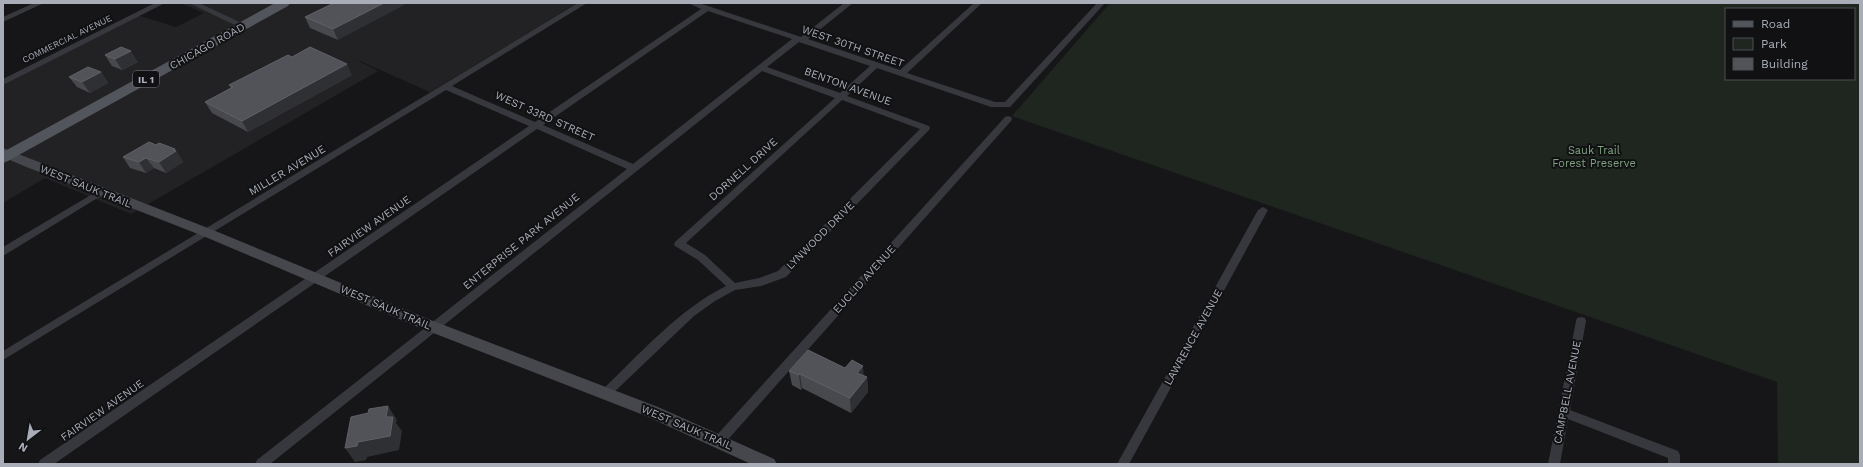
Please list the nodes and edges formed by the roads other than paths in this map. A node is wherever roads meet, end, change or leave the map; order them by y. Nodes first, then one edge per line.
1 (40, 3) edge
2 (161, 3) edge
3 (193, 3) edge
4 (284, 3) edge
5 (583, 3) edge
6 (692, 3) edge
7 (718, 3) edge
8 (849, 3) edge
9 (978, 3) edge
10 (1102, 3) edge
11 (708, 9) junction
12 (3, 20) edge
13 (244, 26) junction
14 (799, 39) junction
15 (876, 65) junction
16 (760, 67) junction
17 (901, 74) junction
18 (3, 82) edge
19 (447, 87) junction
20 (841, 97) junction
21 (1008, 118) dead end
22 (535, 125) junction
23 (926, 128) joint
24 (5, 155) edge
25 (633, 168) junction
26 (101, 192) junction
27 (1263, 210) dead end
28 (206, 232) junction
29 (3, 252) edge
30 (316, 277) junction
31 (733, 287) junction
32 (1581, 321) dead end
33 (434, 327) junction
34 (3, 356) edge
35 (606, 394) junction
36 (1563, 412) junction
37 (720, 440) junction
38 (44, 464) edge
39 (261, 464) edge
40 (768, 464) edge
41 (1123, 464) edge
42 (1554, 464) edge
43 (1674, 464) edge

1 - 12 street
2 - 18 street, COMMERCIAL AVENUE
3 - 13 street
4 - 13 main road, CHICAGO ROAD / IL 1
5 - 19 street, MILLER AVENUE
6 - 11 street, WEST 30TH STREET
7 - 11 street, FAIRVIEW AVENUE
8 - 14 street, ENTERPRISE PARK AVENUE
9 - 17 street
10 - 17 street, WEST 30TH STREET
11 - 14 street, WEST 30TH STREET
11 - 22 street, FAIRVIEW AVENUE
13 - 24 main road, CHICAGO ROAD / IL 1
14 - 15 street, WEST 30TH STREET
14 - 16 street, ENTERPRISE PARK AVENUE
15 - 17 street, WEST 30TH STREET
15 - 20 street, DORNELL DRIVE
16 - 20 street, BENTON AVENUE
16 - 25 street, ENTERPRISE PARK AVENUE
19 - 22 street, WEST 33RD STREET
19 - 28 street, MILLER AVENUE
20 - 23 street, BENTON AVENUE
20 - 31 street, DORNELL DRIVE
21 - 37 street, EUCLID AVENUE
22 - 25 street, WEST 33RD STREET
22 - 30 street, FAIRVIEW AVENUE
23 - 31 street, LYNWOOD DRIVE
24 - 26 main road, WEST SAUK TRAIL
25 - 33 street, ENTERPRISE PARK AVENUE
26 - 28 main road, WEST SAUK TRAIL
26 - 29 street
27 - 41 street, LAWRENCE AVENUE
28 - 30 main road, WEST SAUK TRAIL
28 - 34 street, MILLER AVENUE
30 - 33 main road, WEST SAUK TRAIL
30 - 38 street, FAIRVIEW AVENUE
31 - 35 street, LYNWOOD DRIVE
32 - 36 street, CAMPBELL AVENUE
33 - 35 main road, WEST SAUK TRAIL
33 - 39 street, ENTERPRISE PARK AVENUE
35 - 37 main road, WEST SAUK TRAIL
36 - 42 street, CAMPBELL AVENUE
36 - 43 street
37 - 40 main road, WEST SAUK TRAIL

